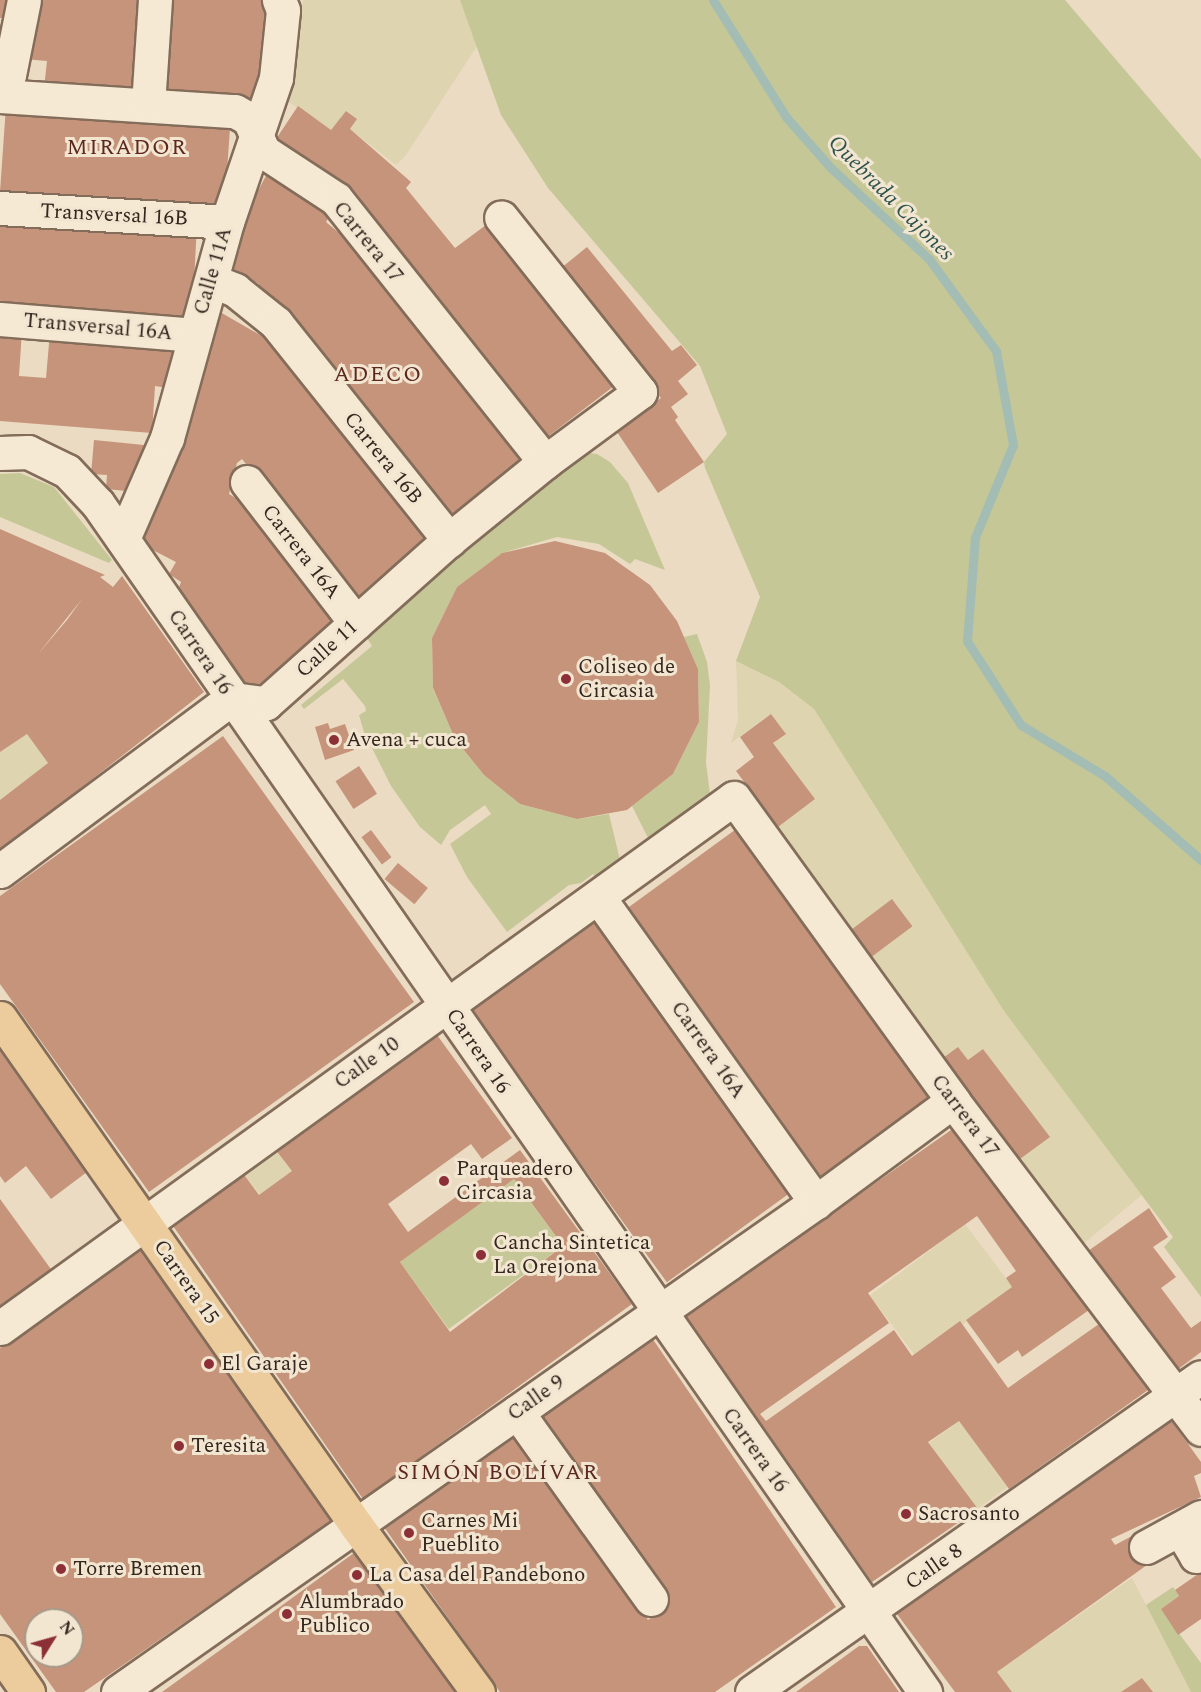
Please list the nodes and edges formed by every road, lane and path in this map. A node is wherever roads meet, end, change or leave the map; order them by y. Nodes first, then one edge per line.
1 (24, 0) edge
2 (155, 0) edge
3 (279, 0) edge
4 (0, 86) edge
5 (0, 96) edge
6 (148, 105) junction
7 (256, 134) junction
8 (0, 208) edge
9 (501, 217) dead end
10 (227, 222) junction
11 (212, 281) junction
12 (0, 319) edge
13 (195, 335) junction
14 (0, 453) edge
15 (545, 462) junction
16 (247, 482) dead end
17 (123, 539) junction
18 (449, 540) junction
19 (356, 623) junction
20 (231, 699) junction
21 (734, 798) joint
22 (0, 871) edge
23 (599, 898) junction
24 (447, 1006) junction
25 (0, 1018) edge
26 (953, 1101) junction
27 (816, 1202) junction
28 (144, 1222) junction
29 (658, 1313) junction
30 (0, 1328) edge
31 (1189, 1386) edge
32 (517, 1412) junction
33 (1201, 1429) edge
34 (1190, 1523) edge
35 (356, 1525) junction
36 (1146, 1546) dead end
37 (1201, 1553) edge
38 (651, 1599) dead end
39 (870, 1611) junction
40 (0, 1652) edge
41 (28, 1692) edge
42 (118, 1692) edge
43 (478, 1692) edge
44 (752, 1692) edge
45 (926, 1692) edge

1 - 4 street
2 - 6 street
3 - 7 street, Calle 11A
5 - 6 street, Carrera 17
6 - 7 street, Carrera 17
7 - 10 street, Calle 11A
7 - 15 street, Carrera 17
8 - 10 street, Transversal 16B
9 - 15 street, Calle 11
10 - 11 street, Calle 11A
11 - 13 street, Calle 11A
11 - 18 street, Carrera 16B
12 - 13 street, Transversal 16A
13 - 17 street, Calle 11A
14 - 17 street, Carrera 16
15 - 18 street, Calle 11
16 - 19 street, Carrera 16A
17 - 20 street, Carrera 16
18 - 19 street, Calle 11
19 - 20 street, Calle 11
20 - 22 street
20 - 24 street, Carrera 16
21 - 23 street, Calle 10
21 - 26 street, Carrera 17
23 - 24 street, Calle 10
23 - 27 street, Carrera 16A
24 - 28 street, Calle 10
24 - 29 street, Carrera 16
25 - 28 main road, Carrera 15
26 - 27 street, Calle 9
26 - 31 street, Carrera 17
27 - 29 street, Calle 9
28 - 30 street, Calle 10
28 - 35 main road, Carrera 15
29 - 32 street, Calle 9
29 - 39 street, Carrera 16
31 - 33 street, Carrera 17
31 - 39 street, Calle 8
32 - 35 street, Calle 9
32 - 38 street
34 - 36 street
34 - 37 street
35 - 42 street, Calle 9
35 - 43 main road, Carrera 15
39 - 44 street, Calle 8
39 - 45 street, Carrera 16
40 - 41 main road

